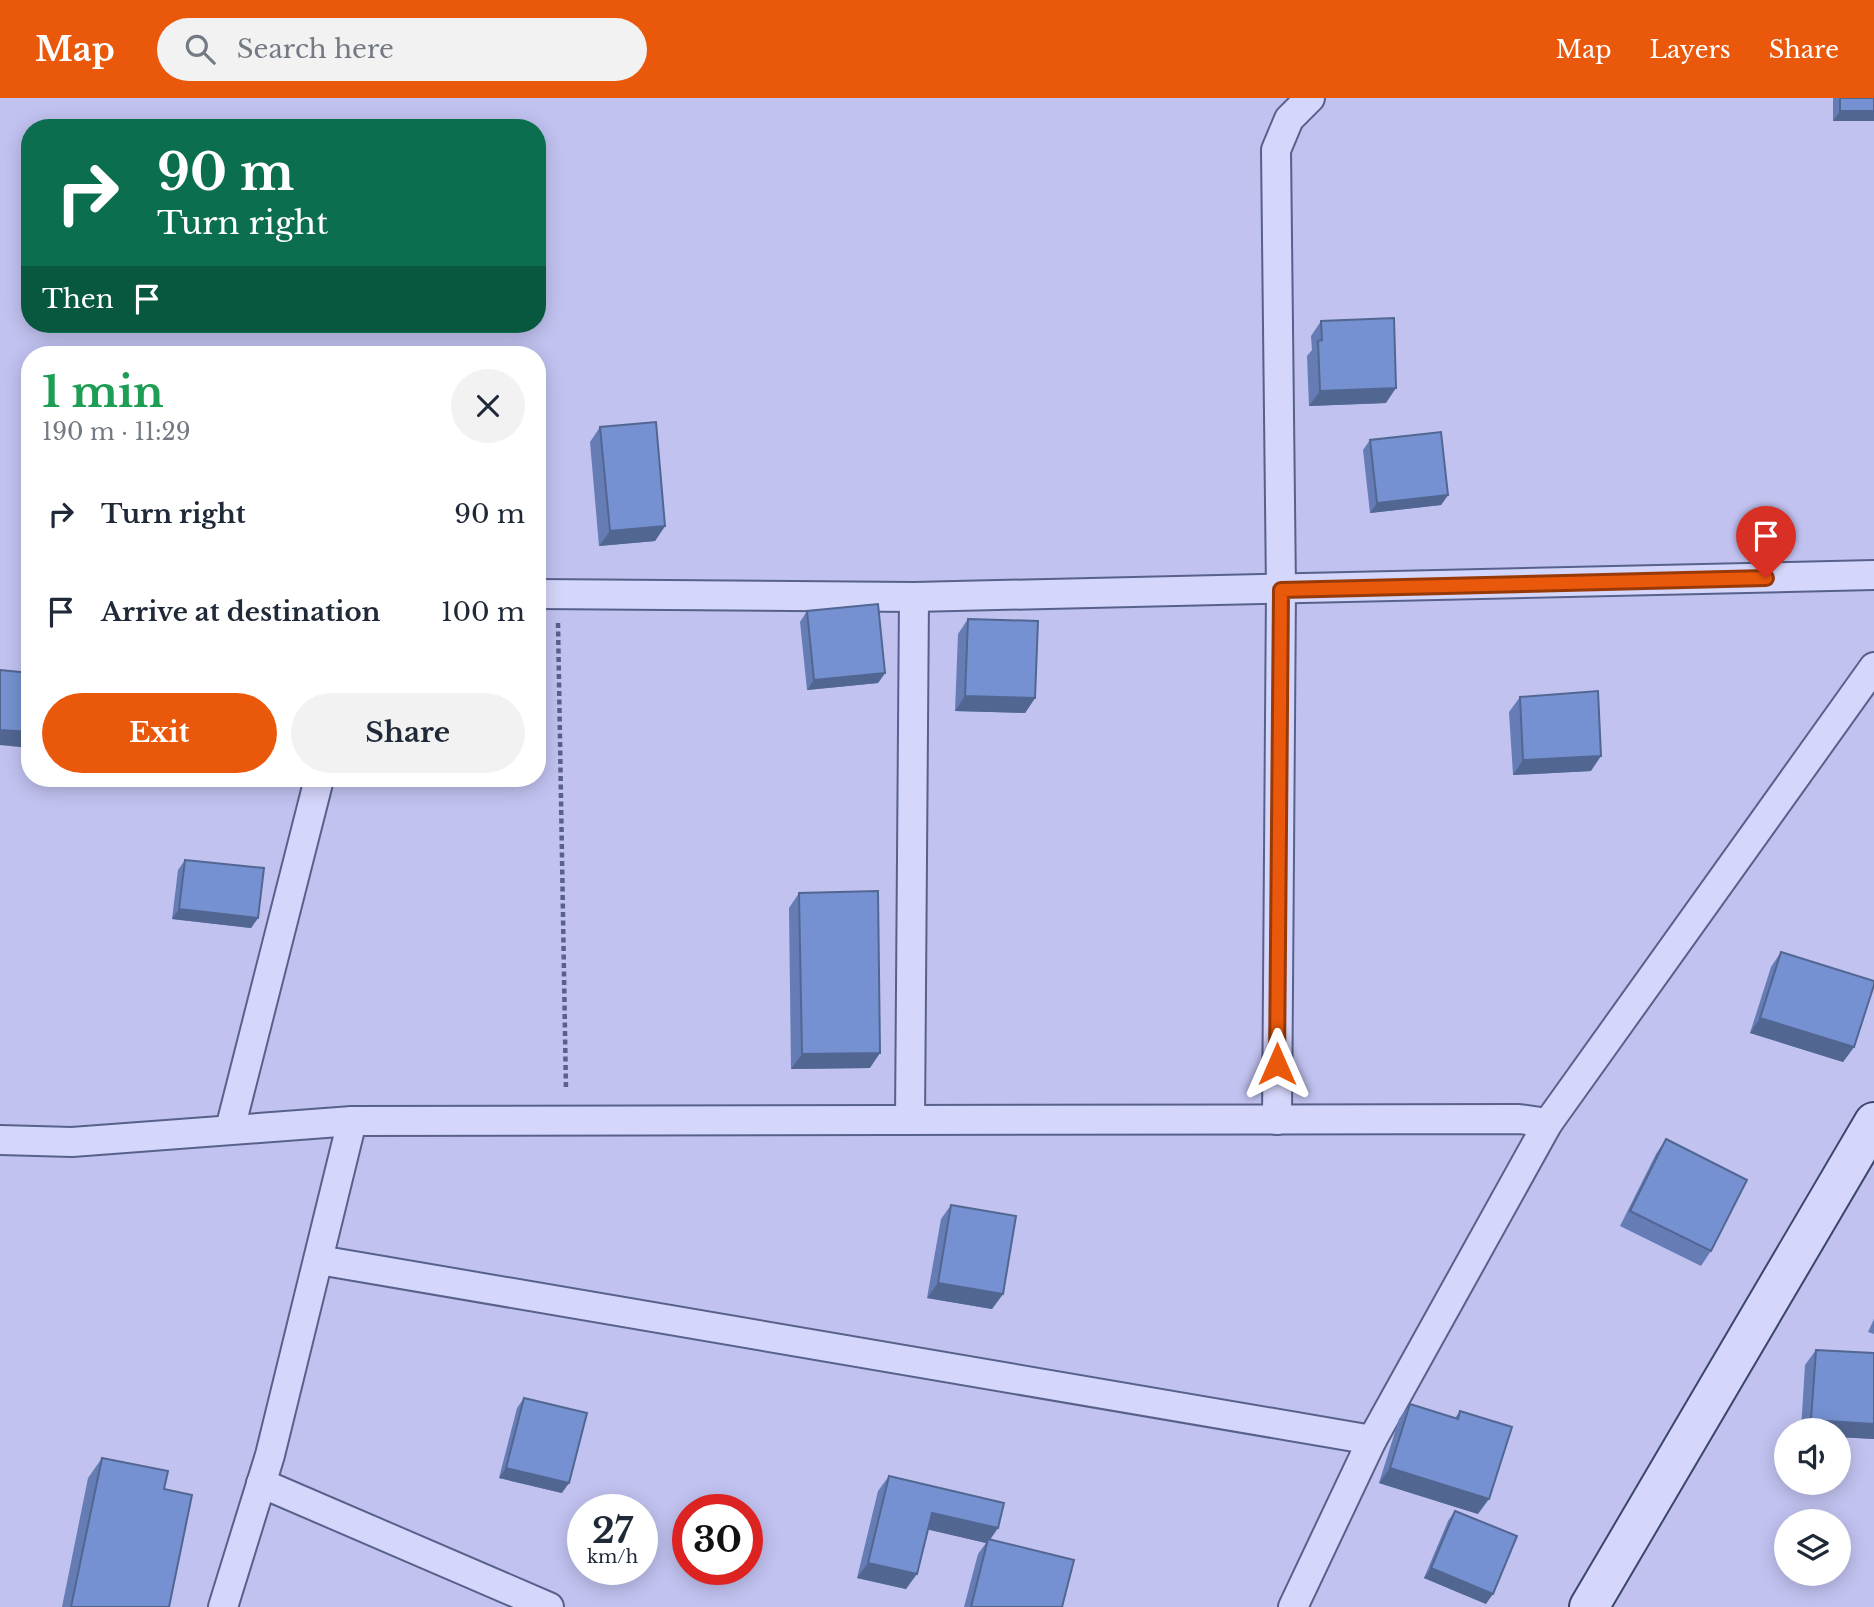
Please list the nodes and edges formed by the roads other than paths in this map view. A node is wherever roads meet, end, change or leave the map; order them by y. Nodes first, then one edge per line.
1 (1310, 98) edge
2 (1874, 575) edge
3 (1281, 590) junction
4 (547, 594) edge
5 (914, 597) junction
6 (1874, 667) edge
7 (317, 787) edge
8 (910, 1120) junction
9 (1277, 1120) junction
10 (352, 1121) junction
11 (1874, 1122) edge
12 (1548, 1123) junction
13 (230, 1129) junction
14 (0, 1140) edge
15 (318, 1260) junction
16 (1372, 1440) junction
17 (261, 1483) junction
18 (223, 1607) edge
19 (550, 1607) edge
20 (1293, 1607) edge
21 (1589, 1607) edge

1 - 3 street
2 - 3 street
3 - 5 street
3 - 9 street
4 - 5 street
5 - 8 street
6 - 12 street
7 - 13 street
8 - 9 street
8 - 10 street
9 - 12 street
10 - 13 street
10 - 15 street
11 - 21 main road
12 - 16 street
13 - 14 street
15 - 16 street
15 - 17 street
16 - 20 street
17 - 18 street
17 - 19 street

